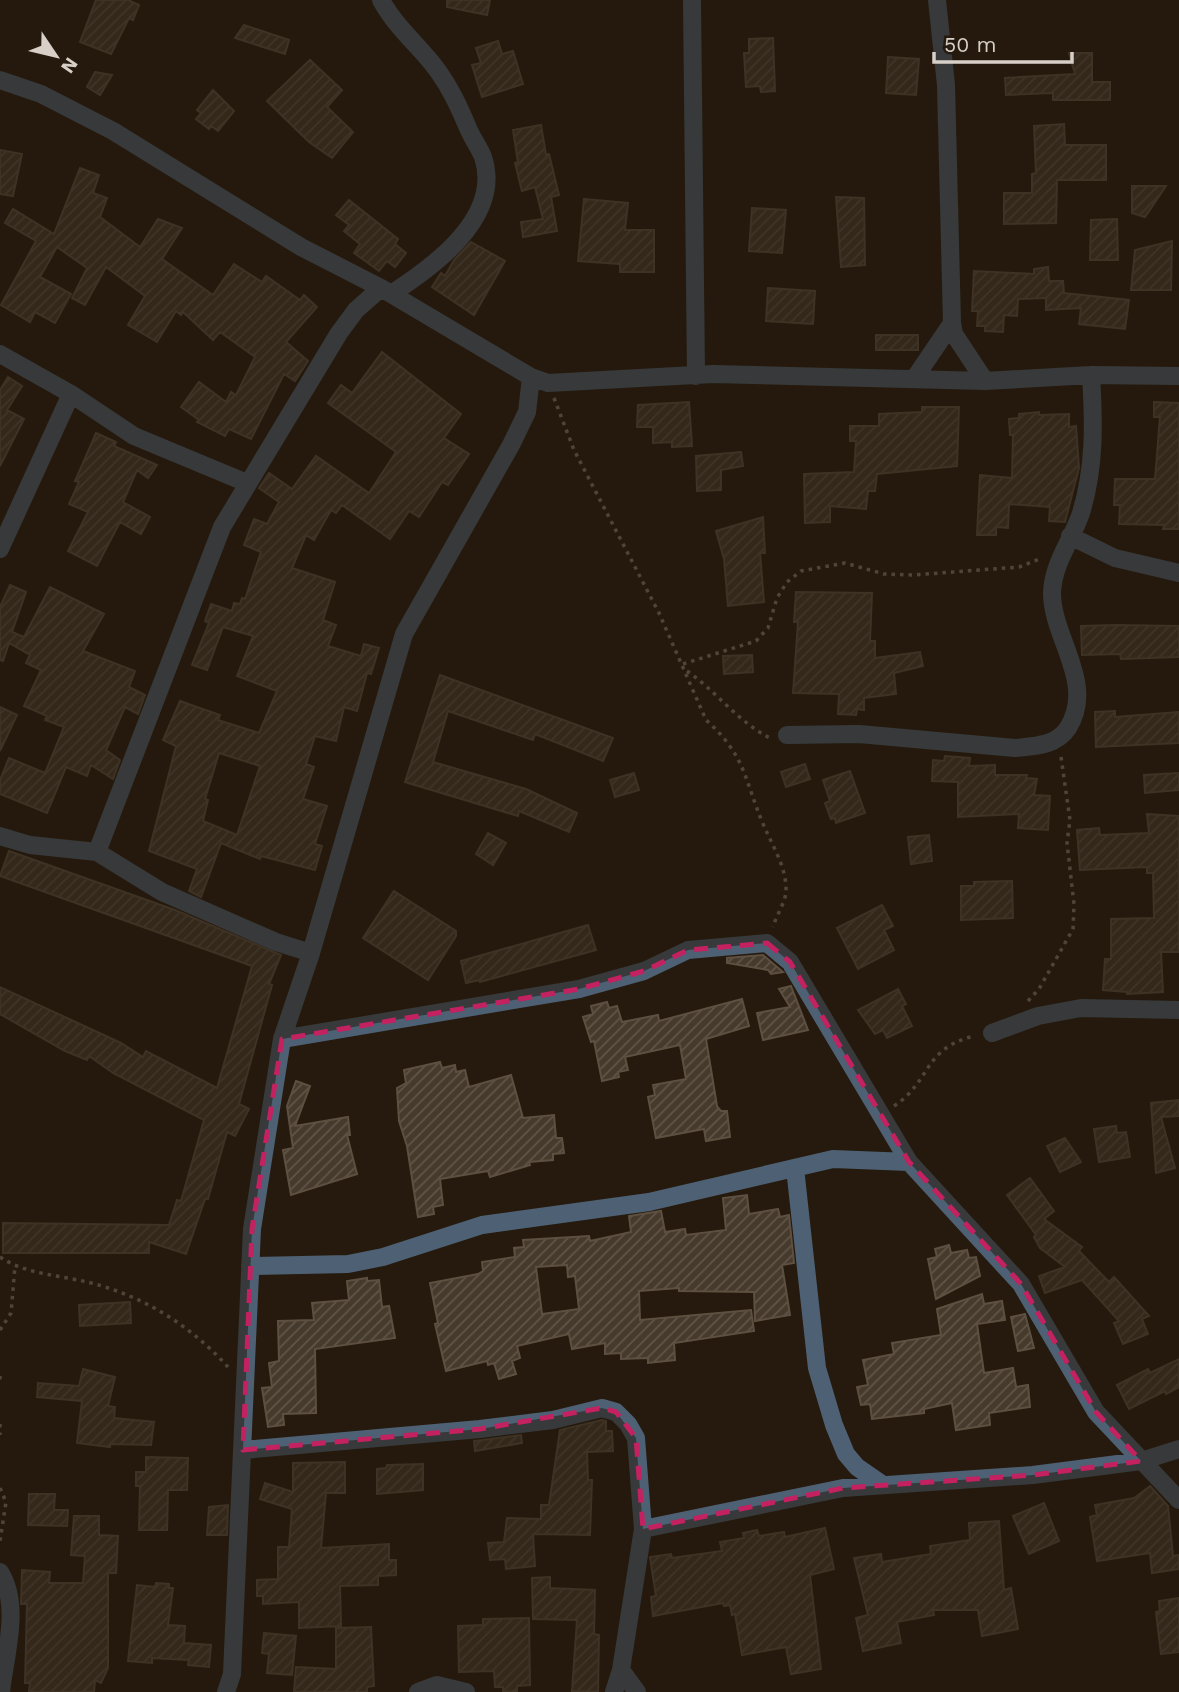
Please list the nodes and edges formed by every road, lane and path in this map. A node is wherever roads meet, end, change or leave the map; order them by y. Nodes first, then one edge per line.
1 (381, 0) edge
2 (692, 0) edge
3 (937, 0) edge
4 (0, 80) edge
5 (386, 291) junction
6 (952, 323) junction
7 (0, 354) edge
8 (1091, 375) junction
9 (696, 376) junction
10 (1179, 376) edge
11 (531, 377) junction
12 (914, 379) junction
13 (985, 381) junction
14 (548, 383) junction
15 (71, 394) junction
16 (247, 483) junction
17 (1, 542) edge
18 (1067, 543) junction
19 (1179, 573) edge
20 (684, 667) junction
21 (787, 735) joint
22 (1058, 740) junction
23 (0, 836) edge
24 (97, 852) junction
25 (767, 943) junction
26 (311, 953) junction
27 (1022, 1008) dead end
28 (1179, 1010) edge
29 (992, 1033) joint
30 (282, 1040) junction
31 (881, 1114) junction
32 (908, 1162) junction
33 (796, 1168) junction
34 (0, 1257) edge
35 (16, 1265) junction
36 (250, 1266) junction
37 (0, 1330) edge
38 (0, 1376) edge
39 (0, 1381) edge
40 (245, 1387) junction
41 (0, 1424) edge
42 (0, 1435) edge
43 (1179, 1449) edge
44 (243, 1450) junction
45 (1141, 1461) junction
46 (883, 1485) junction
47 (0, 1488) edge
48 (1179, 1500) edge
49 (643, 1529) junction
50 (0, 1541) edge
51 (0, 1572) edge
52 (621, 1670) junction
53 (420, 1691) edge
54 (1, 1692) edge
55 (226, 1692) edge
56 (466, 1692) edge
57 (614, 1692) edge
58 (637, 1692) edge

1 - 5 street
2 - 9 street
3 - 6 street
4 - 5 street
5 - 11 street
5 - 16 street
6 - 12 street
6 - 13 street
7 - 15 street
8 - 10 street
8 - 13 street
8 - 18 street
9 - 12 street
9 - 14 street
11 - 14 street
11 - 26 street
12 - 13 street
14 - 20 path
15 - 16 street
15 - 17 street
16 - 24 street
18 - 19 street
18 - 20 path
18 - 22 street
20 - 21 path
20 - 25 path
21 - 22 street
22 - 27 path
23 - 24 street
24 - 26 street
25 - 30 street
25 - 31 street
26 - 30 street
28 - 29 street
29 - 31 path
30 - 36 street
31 - 32 street
32 - 33 street
32 - 45 street
33 - 36 street
33 - 46 street
34 - 35 path
35 - 37 path
35 - 40 path
36 - 40 street
38 - 39 path
40 - 44 street
41 - 42 path
43 - 45 street
44 - 49 street
44 - 55 street
45 - 46 street
45 - 48 street
46 - 49 street
47 - 50 path
49 - 52 street
51 - 54 street
52 - 57 street
52 - 58 street
53 - 56 street

